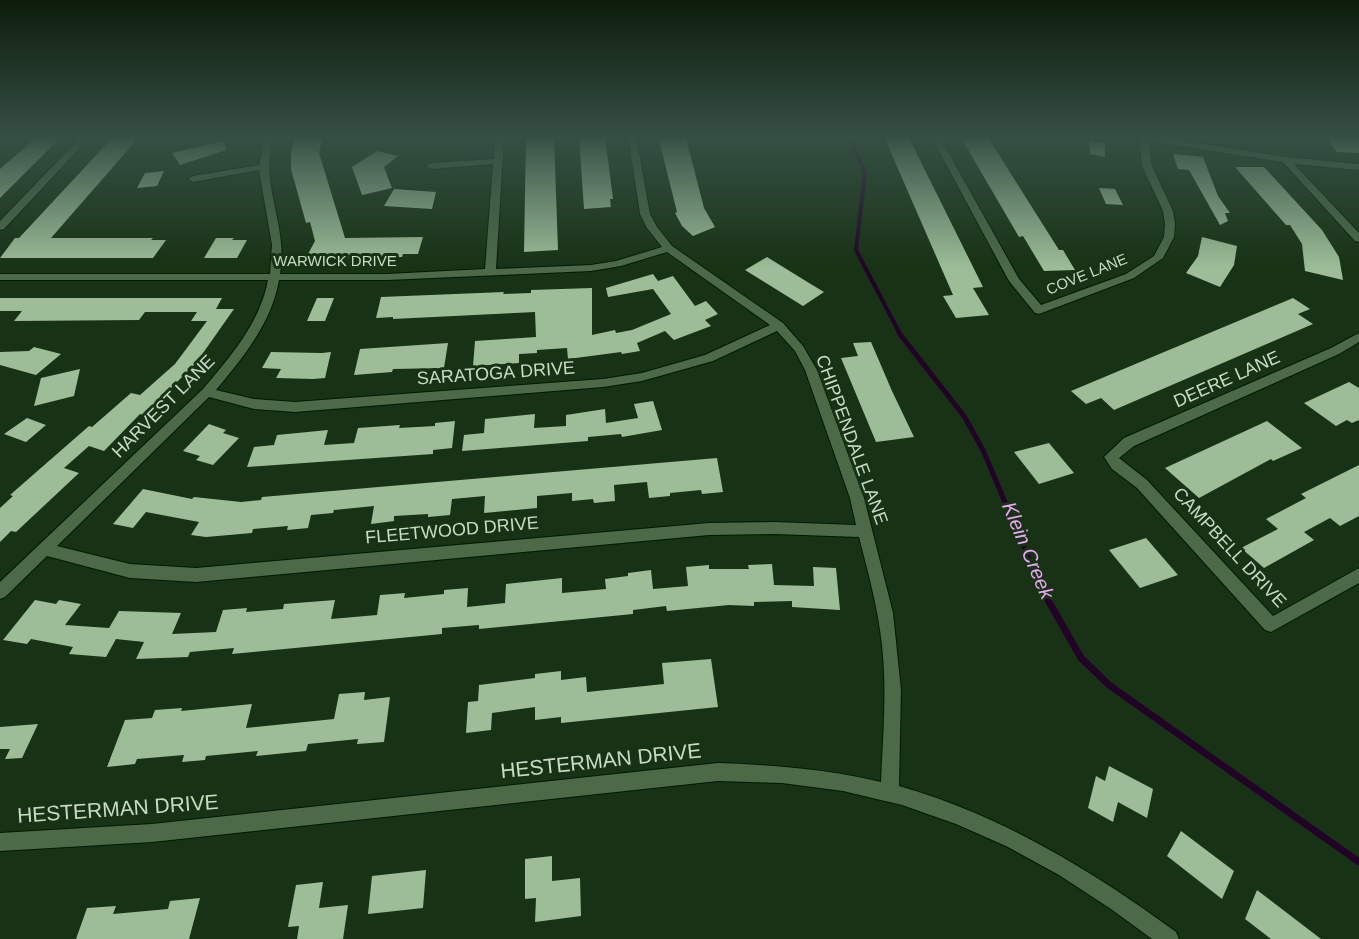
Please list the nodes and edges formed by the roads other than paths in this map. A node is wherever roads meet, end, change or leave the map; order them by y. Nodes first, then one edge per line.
1 (45, 180) edge
2 (264, 180) edge
3 (497, 180) edge
4 (639, 180) edge
5 (958, 180) edge
6 (1153, 180) edge
7 (1304, 180) edge
8 (0, 226) edge
9 (1359, 239) edge
10 (668, 248) junction
11 (490, 272) junction
12 (0, 277) edge
13 (275, 278) junction
14 (779, 326) junction
15 (1359, 337) edge
16 (207, 392) junction
17 (1111, 457) joint
18 (865, 531) junction
19 (45, 549) junction
20 (1359, 575) edge
21 (0, 592) edge
22 (890, 792) junction
23 (0, 842) edge
24 (1170, 939) edge

1 - 8 street
2 - 13 street, HARVEST LANE
3 - 11 street
4 - 10 street, CHIPPENDALE LANE
5 - 6 street, COVE LANE
7 - 9 street
10 - 11 street, WARWICK DRIVE
10 - 14 street, CHIPPENDALE LANE
11 - 13 street, WARWICK DRIVE
12 - 13 street, WARWICK DRIVE
13 - 16 street, HARVEST LANE
14 - 16 street, SARATOGA DRIVE
14 - 18 street, CHIPPENDALE LANE
15 - 17 street, DEERE LANE
16 - 19 street, HARVEST LANE
17 - 20 street, CAMPBELL DRIVE
18 - 19 street, FLEETWOOD DRIVE
18 - 22 street, CHIPPENDALE LANE
19 - 21 street, HARVEST LANE
22 - 23 street, HESTERMAN DRIVE
22 - 24 street, HESTERMAN DRIVE

